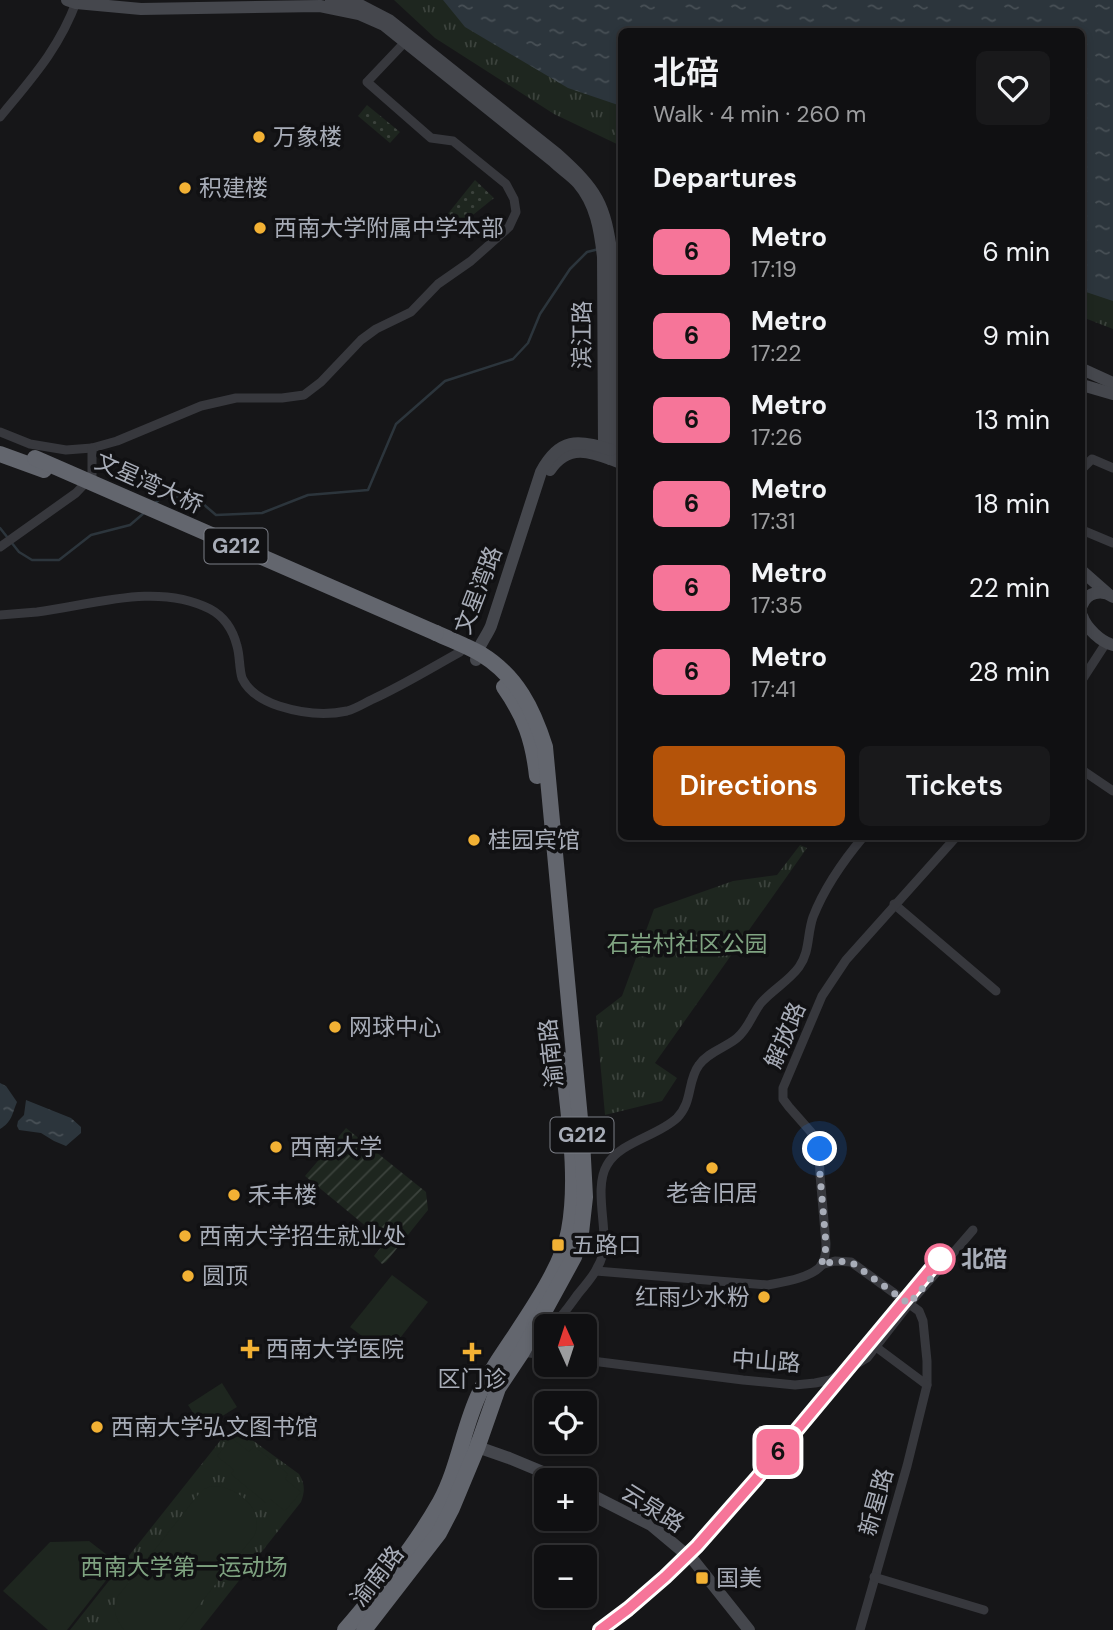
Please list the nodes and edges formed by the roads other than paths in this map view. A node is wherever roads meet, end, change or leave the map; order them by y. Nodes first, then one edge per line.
1 (126, 0) edge
2 (201, 0) edge
3 (331, 0) edge
4 (73, 1) edge
5 (405, 42) junction
6 (0, 117) edge
7 (580, 180) junction
8 (1085, 370) edge
9 (1085, 370) edge
10 (1113, 376) edge
11 (1113, 383) edge
12 (1085, 387) edge
13 (1113, 394) edge
14 (0, 432) edge
15 (0, 445) edge
16 (92, 448) junction
17 (0, 453) edge
18 (615, 455) edge
19 (40, 464) junction
20 (1085, 466) edge
21 (1113, 468) edge
22 (1085, 531) edge
23 (1113, 543) edge
24 (0, 547) edge
25 (1085, 574) edge
26 (1110, 595) edge
27 (1085, 598) edge
28 (0, 615) edge
29 (1085, 624) edge
30 (435, 637) joint
31 (1109, 644) edge
32 (474, 655) junction
33 (1085, 676) edge
34 (1085, 772) edge
35 (1113, 791) edge
36 (861, 840) edge
37 (953, 840) edge
38 (894, 904) junction
39 (996, 991) dead end
40 (970, 1233) dead end
41 (821, 1265) junction
42 (596, 1271) junction
43 (909, 1304) junction
44 (562, 1314) edge
45 (534, 1342) edge
46 (876, 1347) junction
47 (505, 1350) junction
48 (523, 1352) junction
49 (534, 1353) edge
50 (597, 1362) edge
51 (927, 1385) junction
52 (470, 1444) junction
53 (534, 1468) edge
54 (597, 1498) edge
55 (874, 1577) junction
56 (984, 1610) dead end
57 (345, 1630) edge
58 (364, 1630) edge
59 (748, 1630) edge
60 (860, 1630) edge

1 - 2 main road
3 - 7 main road, 滨江路
4 - 5 main road, 滨江路
4 - 6 street
5 - 7 main road, 滨江路
5 - 16 street
7 - 18 main road, 滨江路
8 - 10 street
9 - 11 main road
12 - 13 main road
14 - 16 street
15 - 19 highway, G212
16 - 24 street
17 - 19 highway, G212
18 - 32 main road, 文星湾路
19 - 30 highway, 文星湾大桥 / G212
20 - 21 street
22 - 23 street
25 - 26 main road
26 - 27 main road
28 - 32 street
29 - 31 main road
30 - 32 highway, 渝南路 / G212
31 - 33 street
32 - 47 highway, 渝南路 / G212
32 - 48 highway, 渝南路 / G212
34 - 35 street
36 - 42 street
37 - 38 street, 解放路
38 - 39 street
38 - 41 street, 解放路
40 - 43 street, 中山路
41 - 42 street
41 - 43 street
42 - 44 street
43 - 46 street, 中山路
43 - 51 street, 新星路
45 - 48 street
46 - 50 street, 中山路
46 - 51 street
47 - 48 street
47 - 52 highway, 渝南路 / G212
48 - 49 street
48 - 52 highway, 渝南路 / G212
51 - 55 street, 新星路
52 - 53 main road
52 - 57 highway, 渝南路 / G212
52 - 58 highway, 渝南路 / G212
54 - 59 main road, 云泉路
55 - 56 street
55 - 60 street, 新星路

